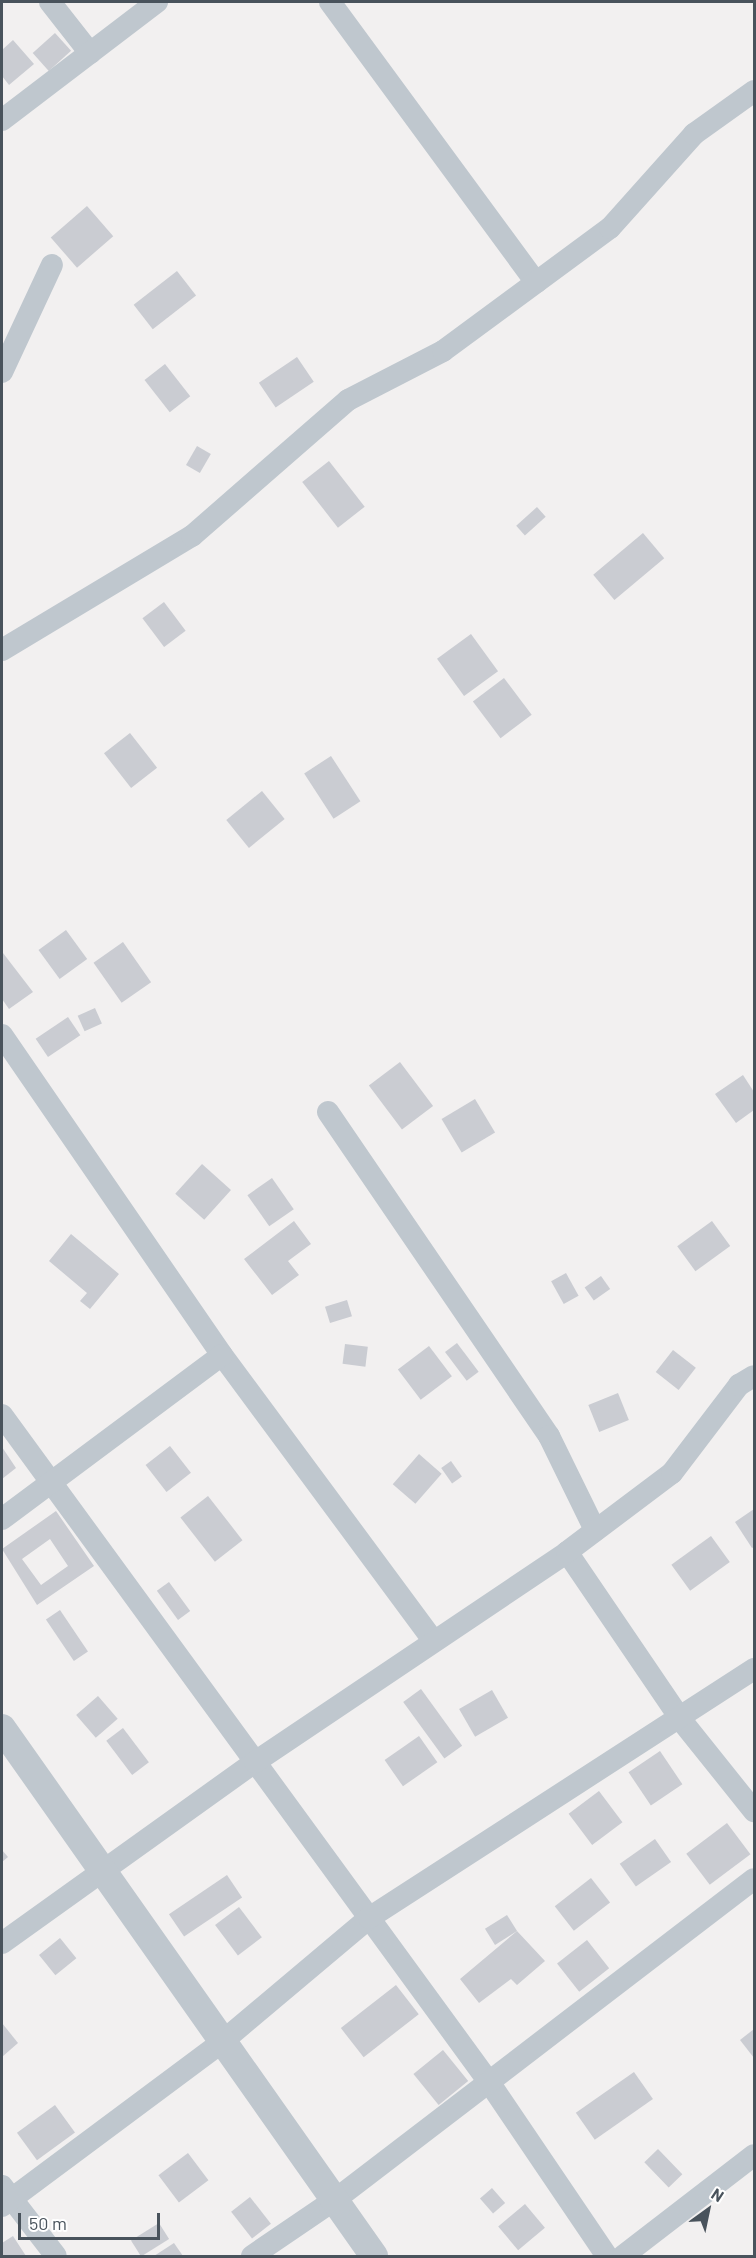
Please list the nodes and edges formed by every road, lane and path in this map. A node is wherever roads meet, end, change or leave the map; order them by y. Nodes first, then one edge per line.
1 (50, 2) edge
2 (157, 2) edge
3 (330, 2) edge
4 (90, 53) junction
5 (754, 91) edge
6 (2, 120) edge
7 (52, 266) dead end
8 (536, 282) junction
9 (2, 372) edge
10 (2, 650) edge
11 (2, 1035) edge
12 (328, 1112) dead end
13 (222, 1355) junction
14 (754, 1376) edge
15 (2, 1415) edge
16 (51, 1483) junction
17 (2, 1519) edge
18 (595, 1530) junction
19 (567, 1552) junction
20 (434, 1641) junction
21 (754, 1669) edge
22 (681, 1720) junction
23 (2, 1728) edge
24 (255, 1762) junction
25 (754, 1811) edge
26 (102, 1871) junction
27 (754, 1879) edge
28 (369, 1918) junction
29 (2, 1943) edge
30 (224, 2041) junction
31 (489, 2082) junction
32 (754, 2155) edge
33 (5, 2197) edge
34 (336, 2199) junction
35 (56, 2256) edge
36 (252, 2256) edge
37 (374, 2256) edge
38 (607, 2256) edge
39 (623, 2256) edge

1 - 4 street
2 - 4 street
3 - 8 street
4 - 6 street
5 - 8 street
7 - 9 street
8 - 10 street
11 - 13 street
12 - 18 street
13 - 16 street
13 - 20 street
14 - 18 street
15 - 16 street
16 - 17 street
16 - 24 street
18 - 19 street
19 - 20 street
19 - 22 street
20 - 24 street
21 - 22 street
22 - 25 street
22 - 28 street
23 - 26 street
24 - 26 street
24 - 28 street
26 - 29 street
26 - 30 street
27 - 31 street
28 - 30 street
28 - 31 street
30 - 33 street
30 - 34 street
31 - 34 street
31 - 38 street
32 - 39 street
33 - 35 street
34 - 36 street
34 - 37 street

